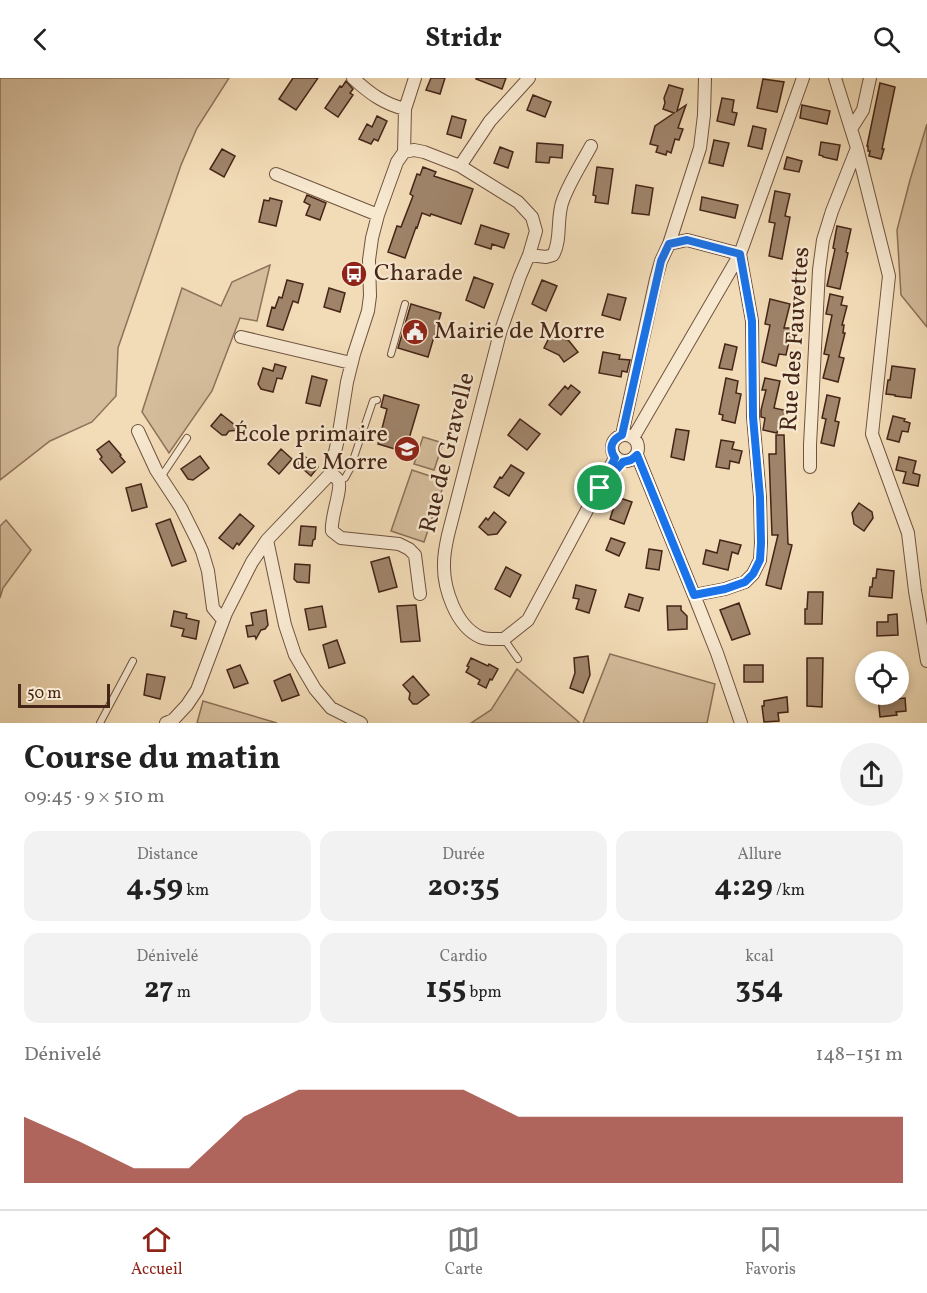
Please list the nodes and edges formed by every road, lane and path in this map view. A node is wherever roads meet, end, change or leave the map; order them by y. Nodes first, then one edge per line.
1 (353, 78) edge
2 (415, 78) edge
3 (529, 78) edge
4 (705, 78) edge
5 (803, 78) edge
6 (835, 78) edge
7 (870, 78) edge
8 (405, 109) junction
9 (851, 129) junction
10 (591, 146) dead end
11 (857, 148) junction
12 (404, 152) junction
13 (460, 166) junction
14 (276, 174) dead end
15 (378, 215) junction
16 (669, 244) junction
17 (740, 254) junction
18 (529, 255) junction
19 (405, 304) dead end
20 (241, 337) dead end
21 (391, 354) dead end
22 (351, 363) junction
23 (377, 400) dead end
24 (138, 431) dead end
25 (628, 436) junction
26 (188, 438) dead end
27 (637, 455) junction
28 (619, 460) junction
29 (810, 466) dead end
30 (335, 477) junction
31 (161, 478) junction
32 (267, 540) junction
33 (420, 594) dead end
34 (694, 595) junction
35 (223, 620) junction
36 (504, 639) junction
37 (518, 659) dead end
38 (134, 661) dead end
39 (927, 662) edge
40 (100, 723) edge
41 (166, 723) edge
42 (362, 723) edge
43 (741, 723) edge

1 - 8 street
2 - 8 street
3 - 13 street
4 - 16 street
5 - 17 street
6 - 9 street
7 - 9 street
8 - 12 street
9 - 11 street
10 - 18 street
11 - 29 street, Rue des Fauvettes
11 - 39 street
12 - 13 street, Rue de Gravelle
12 - 15 street
13 - 18 street, Rue de Gravelle
14 - 15 street
15 - 22 street
16 - 17 street
16 - 25 street
17 - 25 street
17 - 34 street
18 - 36 street, Rue de Gravelle
19 - 21 lane
20 - 22 street
22 - 30 street
23 - 30 lane
24 - 31 street
25 - 27 street
25 - 28 street
26 - 31 lane
27 - 28 street
27 - 34 street
28 - 36 street
30 - 32 street
30 - 33 street
31 - 35 street
32 - 35 street
32 - 42 street
34 - 43 street
35 - 41 street
36 - 37 lane
38 - 40 lane

